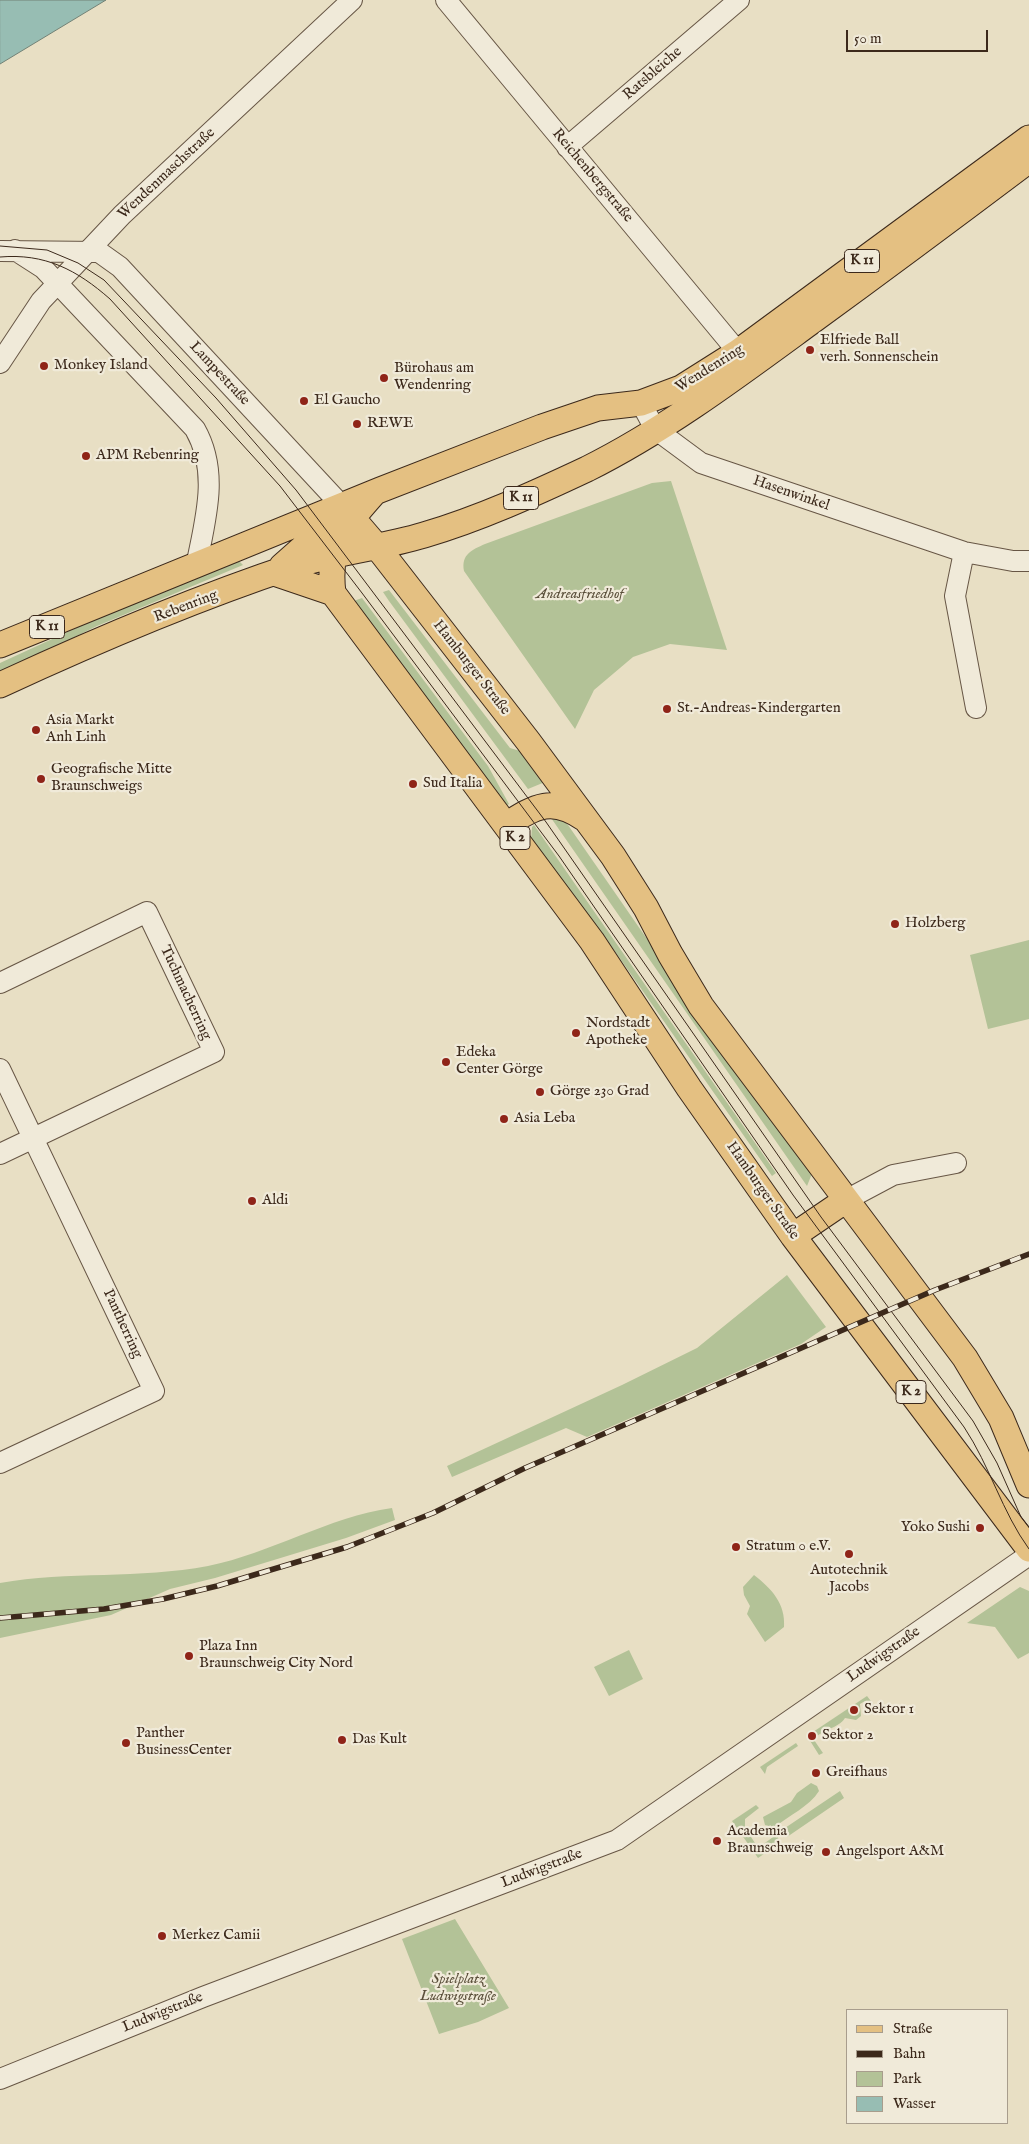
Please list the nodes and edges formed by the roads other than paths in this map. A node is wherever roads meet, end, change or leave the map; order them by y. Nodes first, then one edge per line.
1 (352, 0) edge
2 (446, 0) edge
3 (739, 0) edge
4 (1029, 138) edge
5 (567, 147) junction
6 (1029, 160) edge
7 (7, 250) edge
8 (90, 252) junction
9 (58, 284) junction
10 (738, 352) junction
11 (0, 363) edge
12 (640, 403) junction
13 (655, 429) junction
14 (347, 512) junction
15 (284, 530) junction
16 (301, 548) junction
17 (378, 548) junction
18 (964, 552) junction
19 (333, 555) junction
20 (1029, 561) edge
21 (196, 567) junction
22 (274, 573) junction
23 (333, 593) junction
24 (0, 645) edge
25 (0, 685) edge
26 (976, 708) dead end
27 (587, 821) junction
28 (506, 826) junction
29 (0, 983) edge
30 (0, 1069) edge
31 (34, 1138) junction
32 (0, 1154) edge
33 (956, 1162) dead end
34 (846, 1200) junction
35 (793, 1236) junction
36 (0, 1462) edge
37 (1029, 1485) edge
38 (1029, 1549) edge
39 (1029, 1555) edge
40 (0, 2079) edge

1 - 8 street, Wendenmaschstraße
2 - 5 street, Reichenbergstraße
3 - 5 street, Ratsbleiche
4 - 10 main road, Wendenring / K 11
5 - 10 street, Reichenbergstraße
6 - 13 main road, Wendenring / K 11
7 - 8 street
7 - 9 street
8 - 9 street, Wendenmaschstraße
8 - 14 street, Lampestraße
9 - 11 street, Wendenmaschstraße
9 - 21 street
10 - 12 main road, Wendenring / K 11
12 - 13 street, Hasenwinkel
12 - 14 main road, Wendenring / K 11
13 - 17 main road, Wendenring / K 11
13 - 18 street, Hasenwinkel
14 - 15 main road, K 11
14 - 16 main road, K 11
14 - 17 main road, Hamburger Straße
14 - 19 main road
15 - 16 main road
15 - 21 main road, K 11
16 - 22 main road, K 11
17 - 19 main road, Rebenring / K 11
17 - 27 main road, Hamburger Straße
18 - 20 street, Hasenwinkel
18 - 26 street
19 - 22 main road, Rebenring / K 11
19 - 23 main road
21 - 24 main road, K 11
22 - 23 main road
22 - 25 main road, Rebenring / K 11
23 - 28 main road, Hamburger Straße / K 2
27 - 28 main road, Hamburger Straße
27 - 34 main road, Hamburger Straße
28 - 35 main road, Hamburger Straße / K 2
29 - 31 street, Tuchmacherring
30 - 31 street
31 - 32 street
31 - 36 street, Pantherring
33 - 34 street
34 - 35 main road
34 - 37 main road, Hamburger Straße
35 - 38 main road, Hamburger Straße / K 2
39 - 40 street, Ludwigstraße

